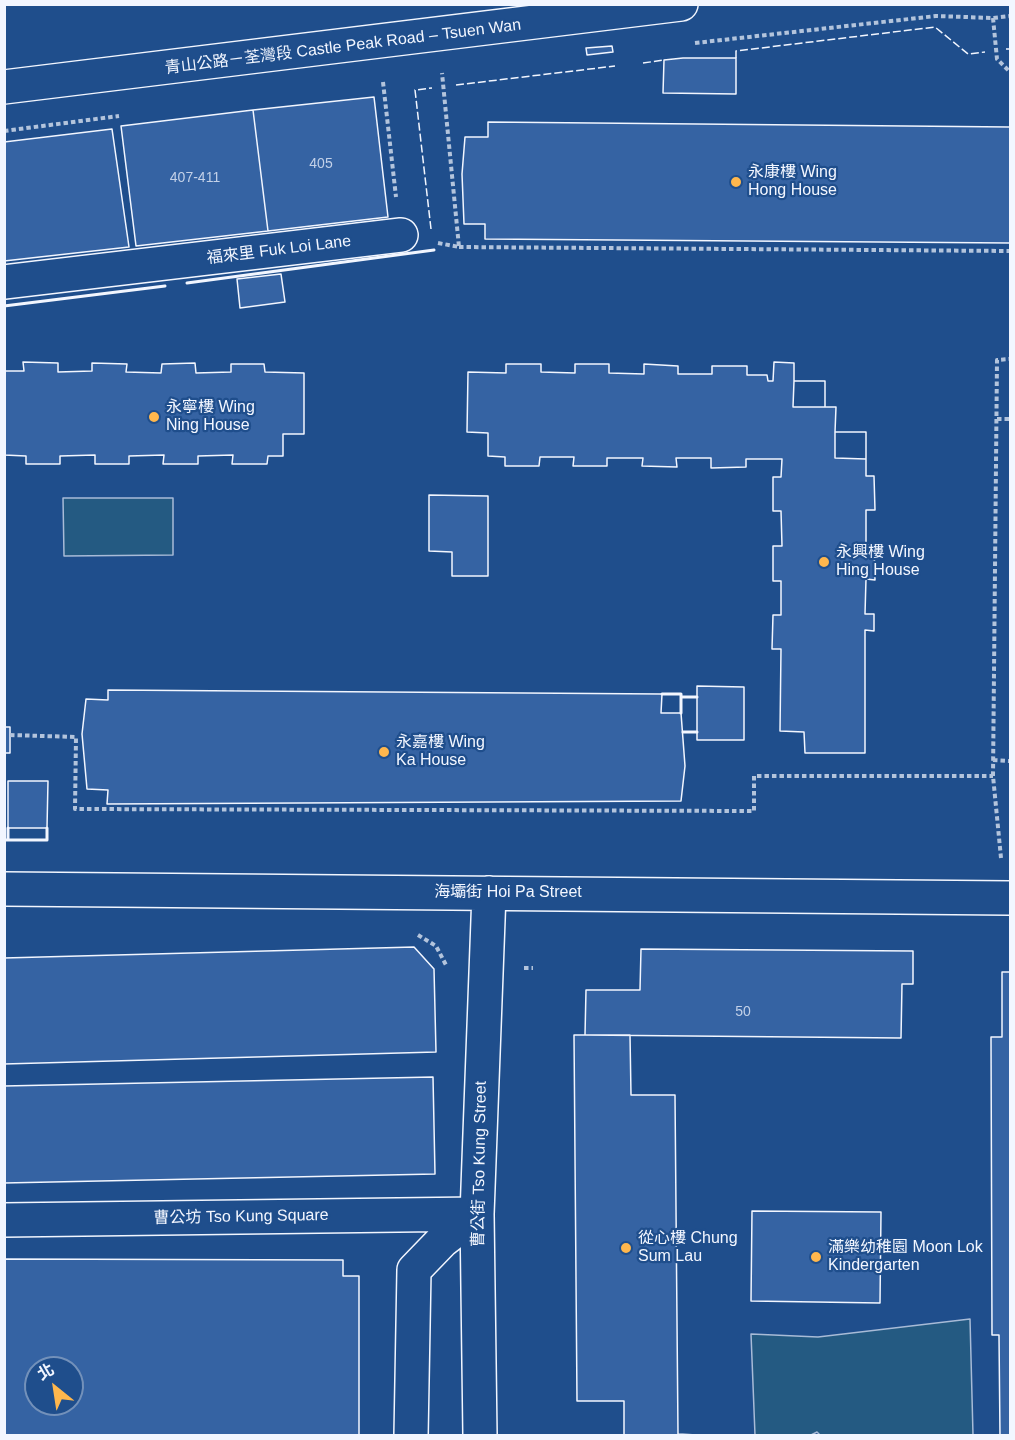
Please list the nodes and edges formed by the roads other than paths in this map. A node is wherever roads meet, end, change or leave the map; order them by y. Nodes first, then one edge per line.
1 (681, 4) edge
2 (4, 87) edge
3 (400, 235) road end
4 (4, 282) edge
5 (4, 889) edge
6 (489, 893) junction
7 (1011, 898) edge
8 (477, 1214) junction
9 (4, 1220) edge
10 (411, 1436) edge
11 (480, 1436) edge

1 - 2 street, 青山公路－荃灣段 Castle Peak Road – Tsuen Wan
3 - 4 street, 福來里 Fuk Loi Lane
5 - 6 street, 海壩街 Hoi Pa Street
6 - 7 street, 海壩街 Hoi Pa Street
6 - 8 street, 曹公街 Tso Kung Street
8 - 9 street, 曹公坊 Tso Kung Square
8 - 10 street
8 - 11 street, 曹公街 Tso Kung Street

